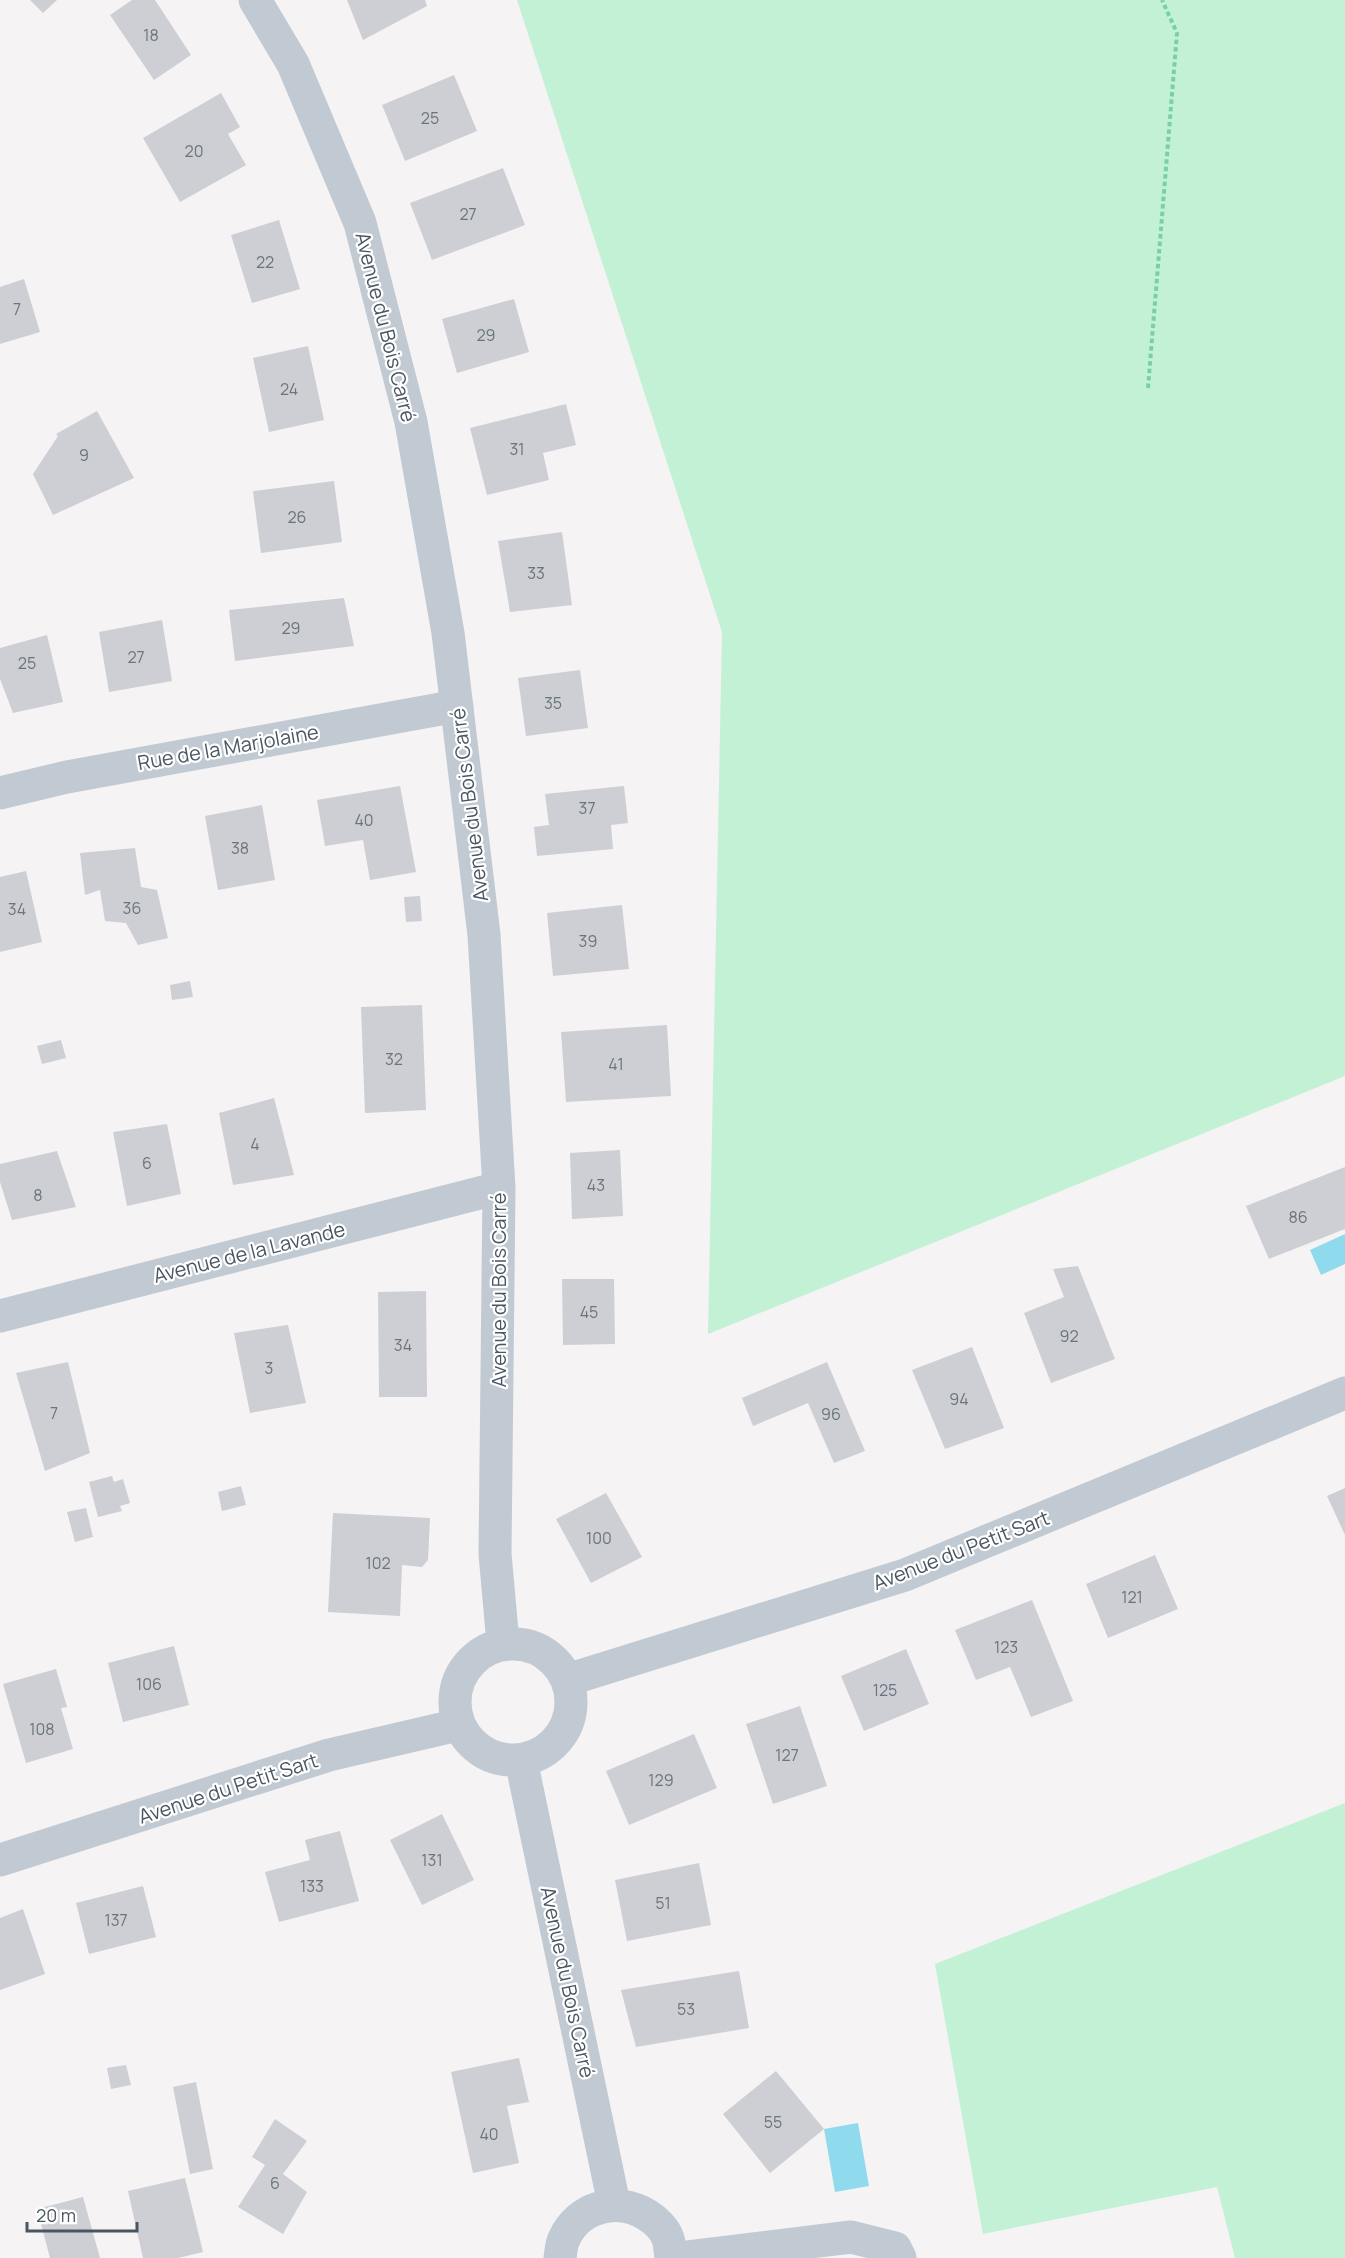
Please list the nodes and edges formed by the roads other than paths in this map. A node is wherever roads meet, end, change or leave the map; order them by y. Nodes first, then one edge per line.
1 (255, 0) edge
2 (458, 706) junction
3 (0, 793) edge
4 (499, 1188) junction
5 (0, 1316) edge
6 (1345, 1393) edge
7 (503, 1643) junction
8 (567, 1680) junction
9 (458, 1725) junction
10 (521, 1760) junction
11 (0, 1860) edge
12 (614, 2204) junction
13 (560, 2258) edge
14 (671, 2258) edge
15 (680, 2258) edge
16 (900, 2258) edge

1 - 2 street, Avenue du Bois Carré
2 - 3 street, Rue de la Marjolaine
2 - 4 street, Avenue du Bois Carré
4 - 5 street, Avenue de la Lavande
4 - 7 street, Avenue du Bois Carré
6 - 8 street, Avenue du Petit Sart
7 - 8 street
7 - 9 street
8 - 10 street
9 - 10 street
9 - 11 street, Avenue du Petit Sart
10 - 12 street, Avenue du Bois Carré
12 - 13 street
12 - 14 street
15 - 16 street

